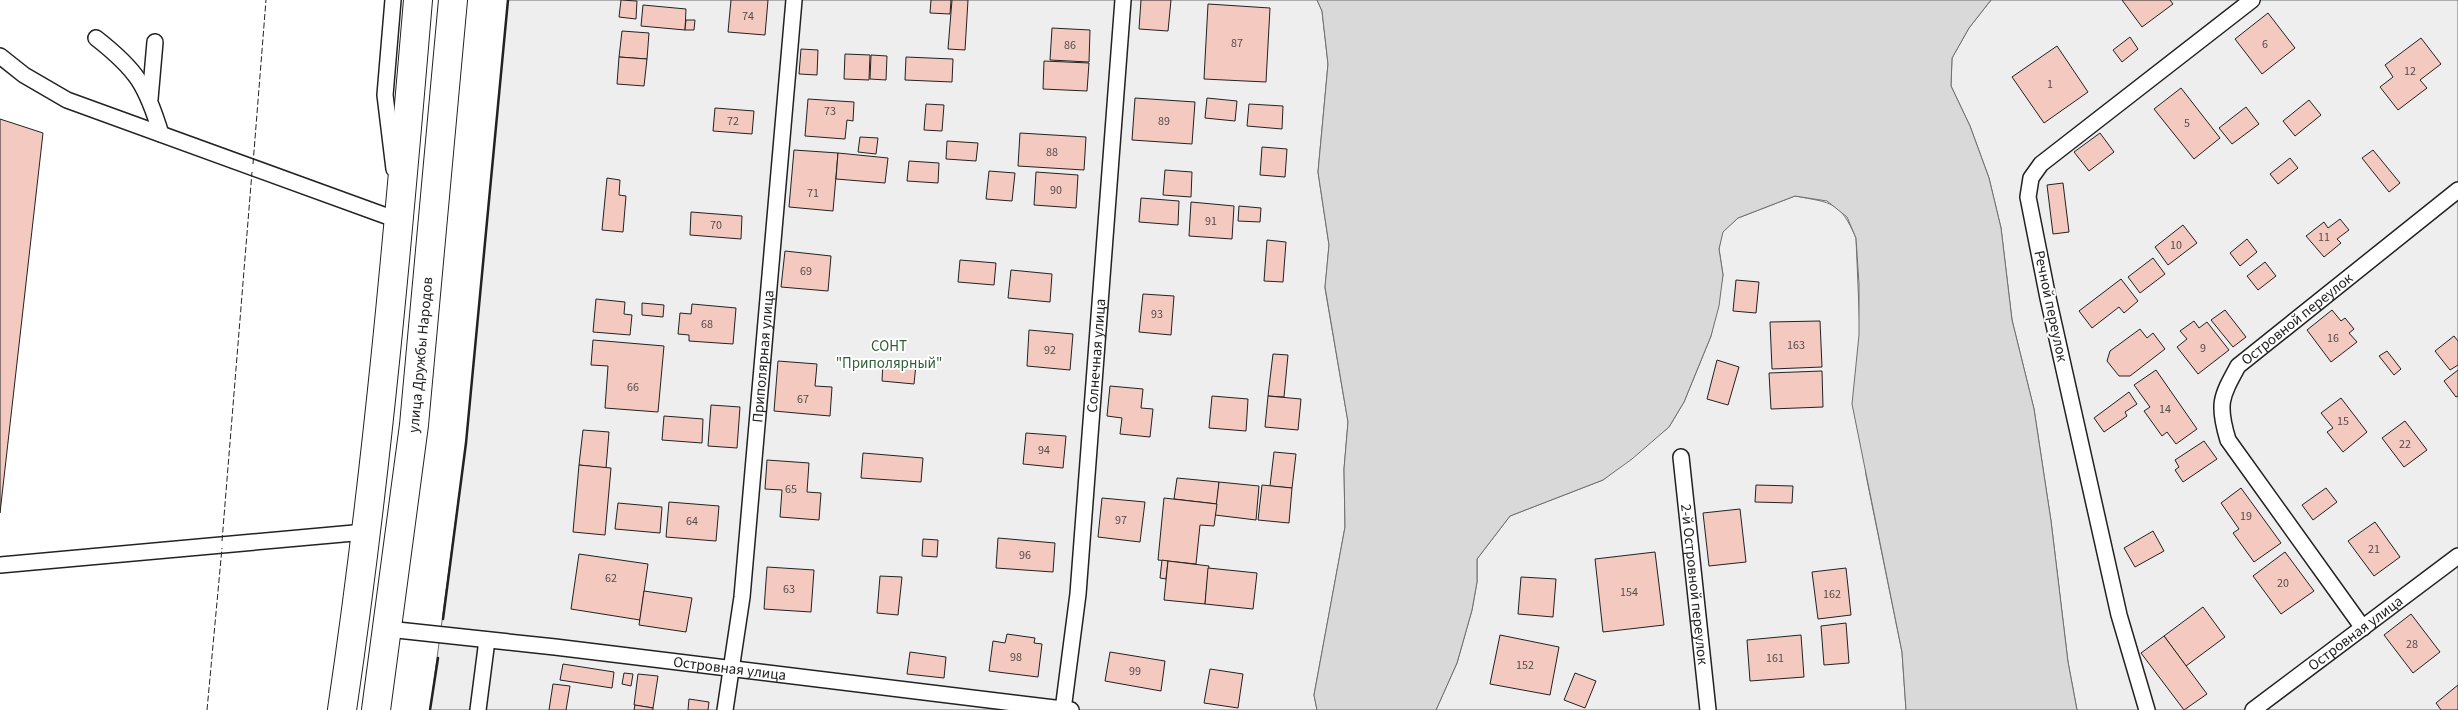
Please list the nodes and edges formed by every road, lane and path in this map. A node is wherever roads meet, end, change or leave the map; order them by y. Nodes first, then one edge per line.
1 (393, 0) edge
2 (418, 0) edge
3 (453, 0) edge
4 (794, 0) edge
5 (1124, 0) edge
6 (2252, 0) edge
7 (96, 38) dead end
8 (155, 42) dead end
9 (0, 56) edge
10 (150, 99) junction
11 (161, 134) junction
12 (2458, 190) edge
13 (400, 221) junction
14 (1681, 457) dead end
15 (365, 532) junction
16 (2458, 556) edge
17 (0, 565) edge
18 (2363, 628) junction
19 (388, 629) junction
20 (487, 640) junction
21 (731, 668) junction
22 (342, 710) edge
23 (376, 710) edge
24 (478, 710) edge
25 (725, 710) edge
26 (1065, 710) edge
27 (1708, 710) edge
28 (2147, 710) edge
29 (2253, 710) edge

1 - 13 lane
2 - 13 main road
3 - 19 main road, улица Дружбы Народов
4 - 21 lane, Приполярная улица
5 - 26 lane, Солнечная улица
6 - 28 lane, Речной переулок
7 - 10 lane
8 - 10 lane
9 - 11 lane
10 - 11 lane
11 - 13 lane
12 - 18 lane, Островной переулок
13 - 15 main road
14 - 27 lane, 2-й Островной переулок
15 - 17 lane
15 - 22 main road
16 - 18 lane, Островная улица
18 - 29 lane, Островная улица
19 - 20 lane, Островная улица
19 - 23 main road, улица Дружбы Народов
20 - 21 lane, Островная улица
20 - 24 lane
21 - 25 lane, Приполярная улица
21 - 26 lane, Островная улица

